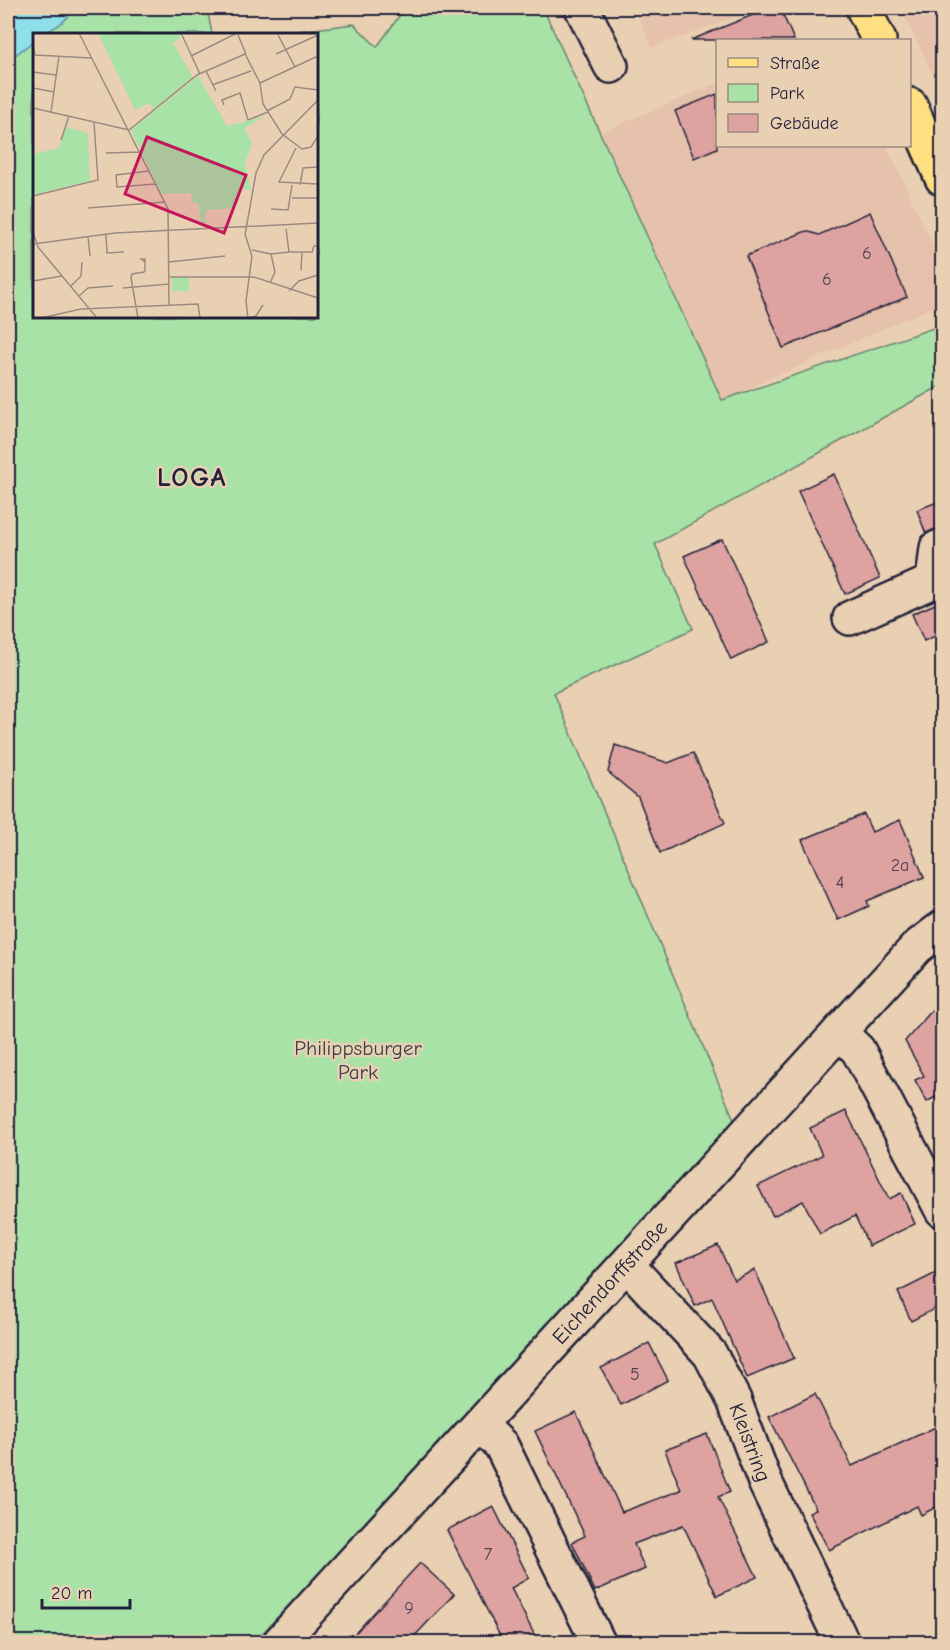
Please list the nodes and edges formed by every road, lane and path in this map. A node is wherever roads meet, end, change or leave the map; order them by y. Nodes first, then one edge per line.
1 (582, 8) edge
2 (863, 8) edge
3 (878, 39) edge
4 (611, 66) dead end
5 (911, 109) edge
6 (942, 178) edge
7 (942, 546) edge
8 (850, 618) dead end
9 (942, 928) edge
10 (839, 1032) junction
11 (942, 1210) edge
12 (627, 1265) junction
13 (480, 1425) junction
14 (280, 1642) edge
15 (598, 1642) edge
16 (842, 1642) edge

1 - 4 street
2 - 3 main road
5 - 6 main road
7 - 8 street
9 - 10 street, Eichendorffstraße
10 - 11 street
10 - 12 street, Eichendorffstraße
12 - 13 street, Eichendorffstraße
12 - 16 street, Kleistring
13 - 14 street, Eichendorffstraße
13 - 15 street

